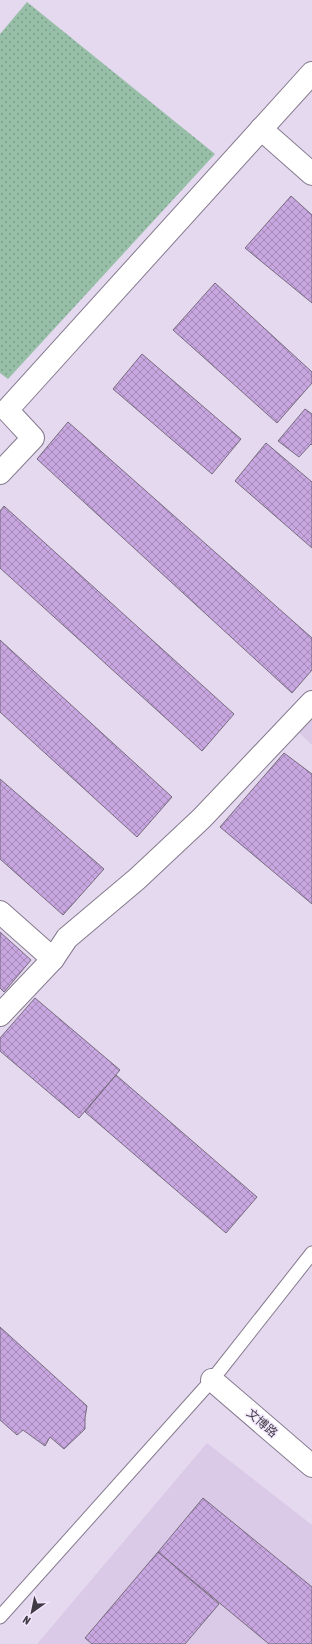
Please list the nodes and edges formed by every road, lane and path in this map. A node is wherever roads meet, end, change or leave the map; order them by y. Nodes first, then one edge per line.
1 (312, 73) edge
2 (261, 129) junction
3 (312, 174) edge
4 (4, 407) edge
5 (0, 473) edge
6 (312, 702) edge
7 (0, 912) edge
8 (53, 959) junction
9 (0, 1015) edge
10 (312, 1253) edge
11 (212, 1380) junction
12 (312, 1466) edge
13 (0, 1617) edge

1 - 2 street
2 - 3 street
2 - 4 street
4 - 5 street
6 - 8 street
7 - 8 street
8 - 9 street
10 - 11 lane
11 - 12 street, 文博路
11 - 13 lane

